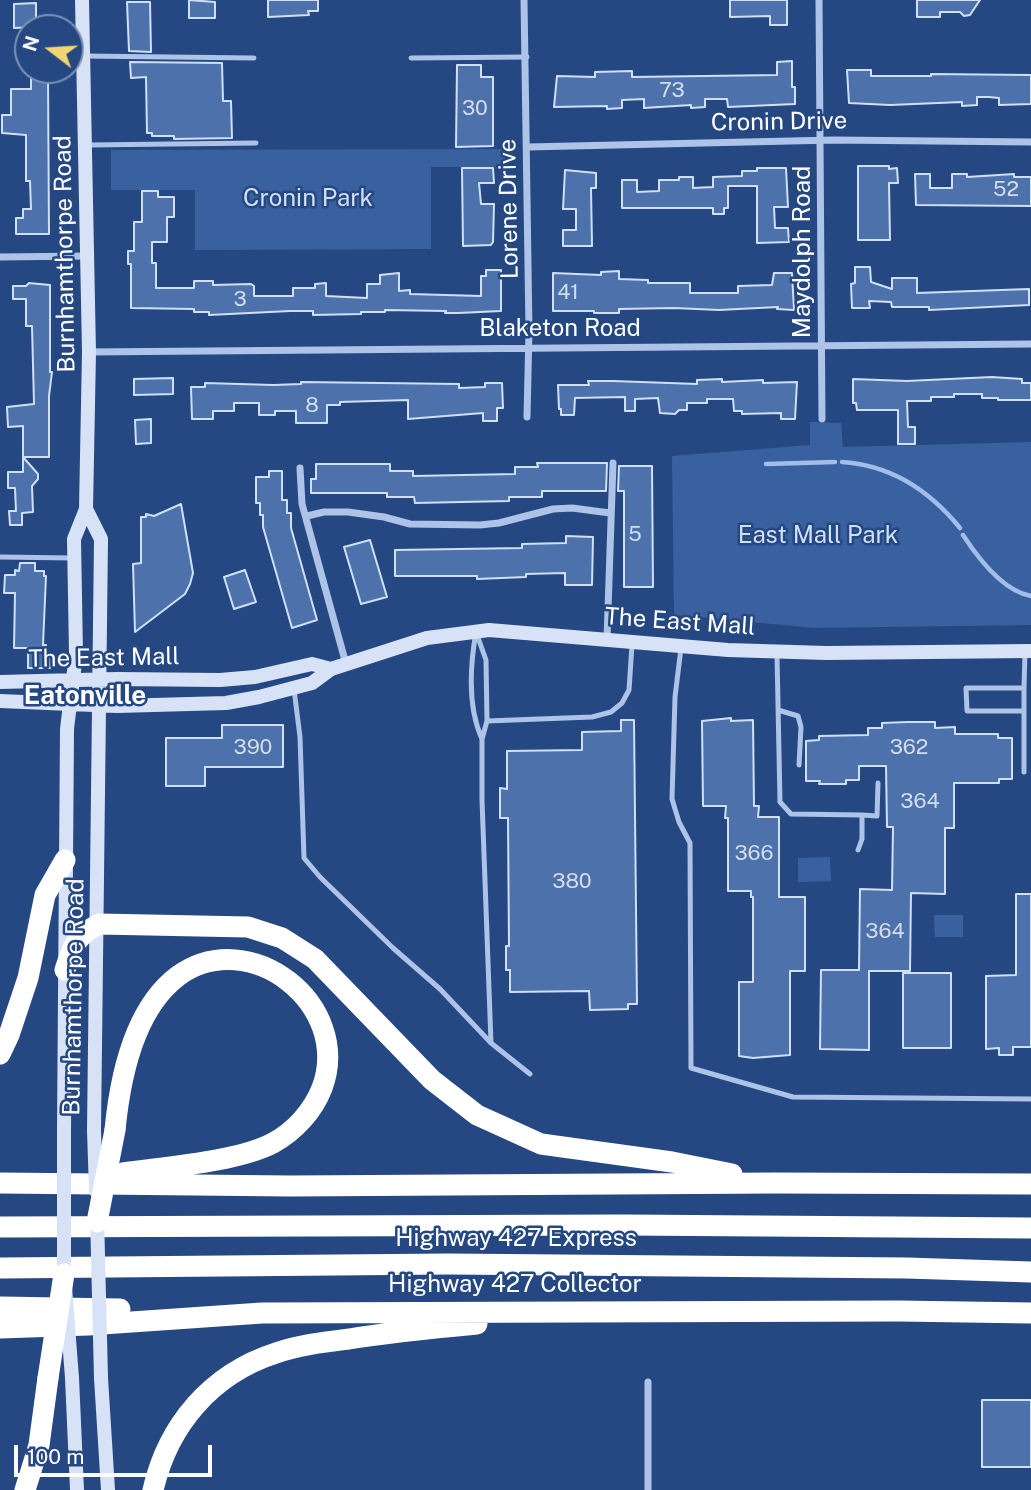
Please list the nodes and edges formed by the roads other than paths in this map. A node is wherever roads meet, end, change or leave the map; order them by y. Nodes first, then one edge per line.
1 (524, 0) edge
2 (819, 0) edge
3 (84, 56) joint
4 (527, 57) junction
5 (254, 58) dead end
6 (411, 58) dead end
7 (821, 140) junction
8 (1031, 142) edge
9 (256, 143) dead end
10 (87, 145) junction
11 (528, 147) junction
12 (88, 256) junction
13 (0, 257) edge
14 (1031, 344) edge
15 (822, 347) junction
16 (529, 348) junction
17 (89, 352) junction
18 (527, 417) dead end
19 (822, 419) dead end
20 (613, 463) dead end
21 (300, 468) dead end
22 (86, 509) junction
23 (610, 513) junction
24 (307, 516) junction
25 (0, 557) edge
26 (73, 558) junction
27 (476, 631) junction
28 (607, 639) junction
29 (632, 641) junction
30 (681, 645) junction
31 (1028, 651) edge
32 (777, 652) junction
33 (346, 665) junction
34 (331, 669) junction
35 (100, 679) junction
36 (72, 681) junction
37 (0, 682) edge
38 (1024, 688) junction
39 (294, 689) junction
40 (0, 701) edge
41 (69, 703) junction
42 (99, 705) junction
43 (778, 710) junction
44 (1024, 711) junction
45 (486, 721) junction
46 (482, 738) junction
47 (799, 765) dead end
48 (1024, 772) dead end
49 (878, 783) dead end
50 (862, 815) junction
51 (858, 850) dead end
52 (65, 860) junction
53 (99, 924) junction
54 (65, 970) junction
55 (491, 1043) junction
56 (0, 1054) edge
57 (530, 1074) dead end
58 (1031, 1099) edge
59 (104, 1130) junction
60 (50, 1182) junction
61 (0, 1183) edge
62 (775, 1183) junction
63 (1031, 1184) edge
64 (97, 1222) joint
65 (0, 1227) edge
66 (1031, 1228) edge
67 (0, 1268) edge
68 (1031, 1272) edge
69 (64, 1274) junction
70 (0, 1307) edge
71 (597, 1311) junction
72 (262, 1313) junction
73 (1031, 1313) edge
74 (88, 1325) junction
75 (0, 1328) edge
76 (0, 1340) edge
77 (648, 1382) dead end
78 (25, 1490) edge
79 (77, 1490) edge
80 (107, 1490) edge
81 (153, 1490) edge
82 (648, 1490) edge

1 - 4 street, Lorene Drive
2 - 7 street, Maydolph Road
3 - 5 lane
3 - 10 main road, Burnhamthorpe Road
4 - 6 lane
4 - 11 street, Lorene Drive
7 - 8 street, Cronin Drive
7 - 11 street, Cronin Drive
7 - 15 street, Maydolph Road
9 - 10 lane
10 - 12 main road, Burnhamthorpe Road
11 - 16 street, Lorene Drive
12 - 13 street
12 - 17 main road, Burnhamthorpe Road
14 - 15 street, Blaketon Road
15 - 16 street, Blaketon Road
15 - 19 street, Maydolph Road
16 - 17 street, Blaketon Road
16 - 18 street, Lorene Drive
17 - 22 main road, Burnhamthorpe Road
20 - 23 street
21 - 24 street
22 - 26 main road, Burnhamthorpe Road
22 - 35 main road, Burnhamthorpe Road
23 - 24 street
23 - 28 street
24 - 33 street
25 - 26 lane
26 - 36 main road, Burnhamthorpe Road
27 - 28 main road, The East Mall
27 - 33 main road, The East Mall
27 - 45 lane
27 - 46 lane
28 - 29 main road, The East Mall
29 - 30 main road, The East Mall
29 - 45 lane
30 - 32 main road, The East Mall
30 - 58 lane
31 - 32 main road, The East Mall
31 - 38 lane
32 - 43 lane
33 - 34 main road, The East Mall
34 - 35 main road, The East Mall
34 - 39 main road, The East Mall
35 - 36 main road, The East Mall
35 - 42 main road, Burnhamthorpe Road
36 - 37 main road, The East Mall
36 - 41 main road, Burnhamthorpe Road
38 - 44 lane
38 - 44 lane
39 - 42 main road, The East Mall
39 - 55 lane
40 - 41 main road, The East Mall
41 - 42 main road, The East Mall
41 - 52 main road, Burnhamthorpe Road
42 - 53 main road, Burnhamthorpe Road
43 - 47 lane
43 - 50 lane
44 - 48 lane
45 - 46 lane
46 - 55 lane
49 - 50 lane
50 - 51 lane
52 - 54 main road, Burnhamthorpe Road
52 - 56 highway
53 - 54 highway
53 - 59 main road, Burnhamthorpe Road
53 - 62 highway
54 - 69 main road, Burnhamthorpe Road, bridge
55 - 57 lane
59 - 60 highway
59 - 64 highway, bridge
60 - 61 highway
60 - 62 highway
62 - 63 highway
64 - 80 main road, bridge
65 - 66 highway, Highway 427 Express
67 - 68 highway, Highway 427 Express
69 - 78 highway, bridge
69 - 79 main road, Burnhamthorpe Road, bridge
70 - 72 highway
71 - 72 highway, Highway 427 Collector
71 - 73 highway, Highway 427 Collector
71 - 81 highway
72 - 74 highway, Highway 427 Collector
74 - 75 highway, Highway 427 Collector
74 - 76 highway
77 - 82 street

